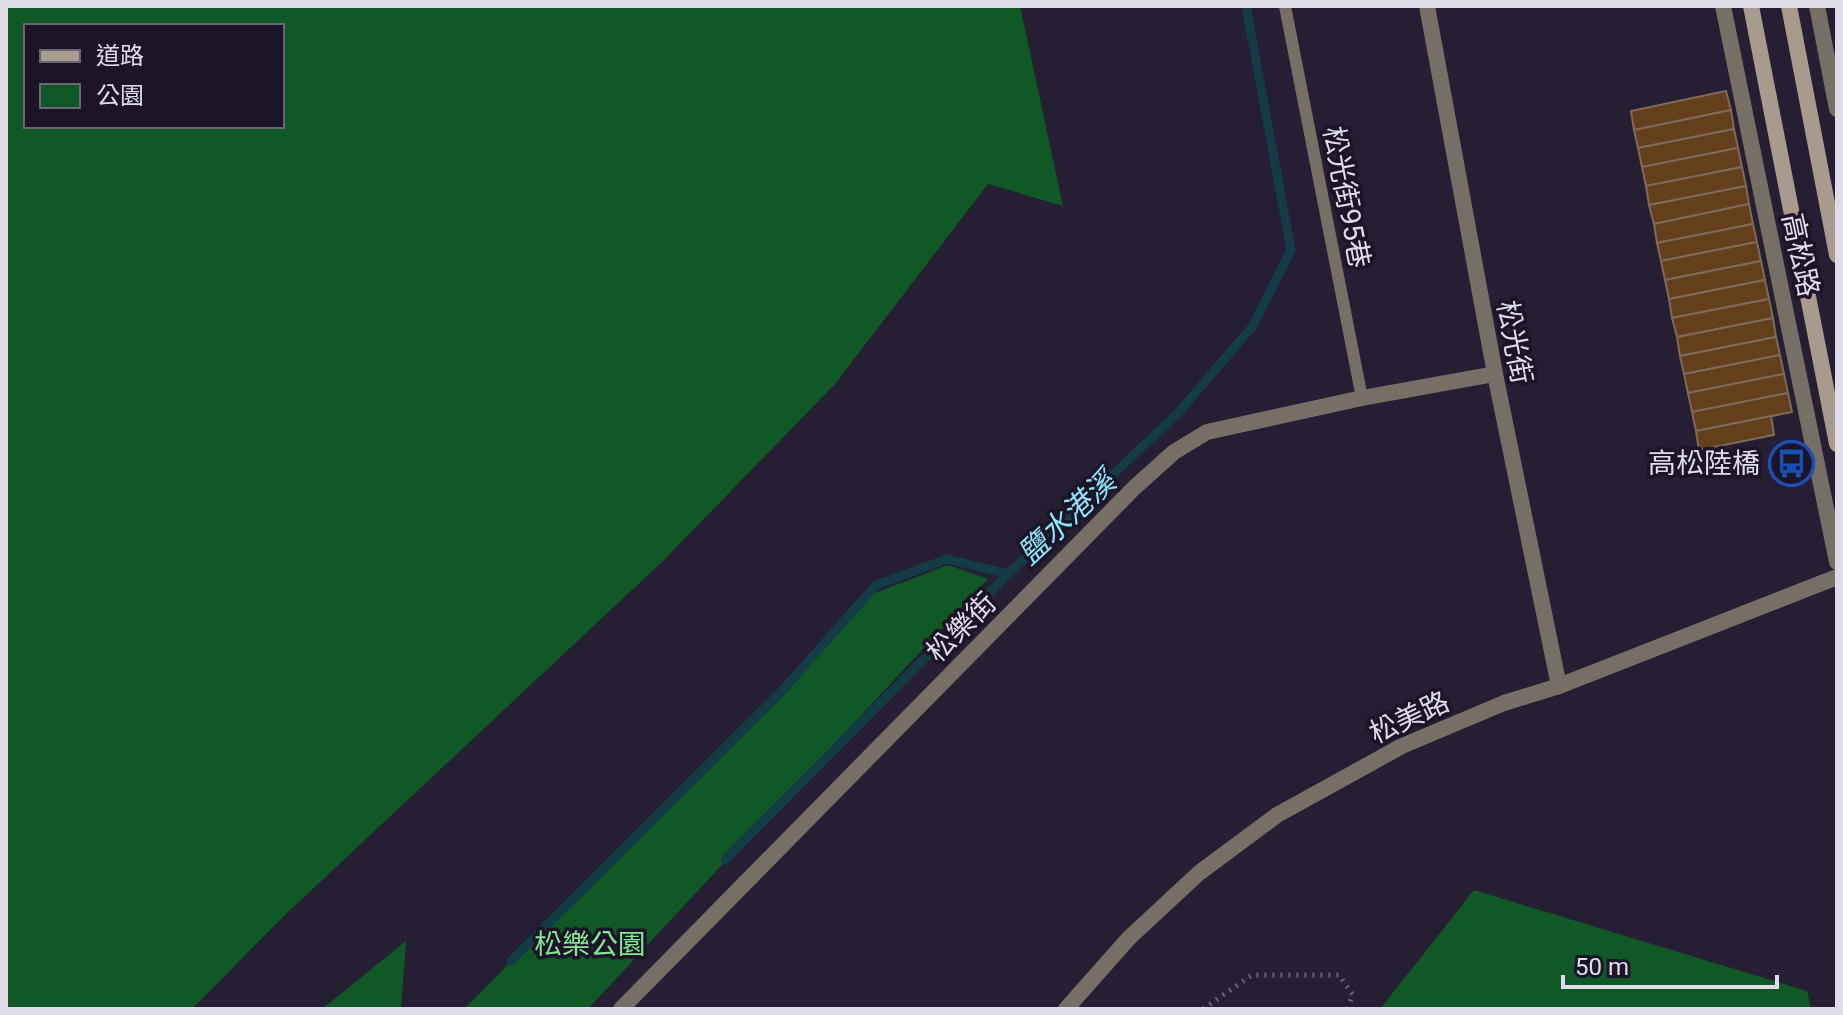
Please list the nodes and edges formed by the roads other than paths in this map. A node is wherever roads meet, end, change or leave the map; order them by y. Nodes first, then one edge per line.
1 (1285, 6) edge
2 (1427, 6) edge
3 (1723, 6) edge
4 (1751, 6) edge
5 (1789, 6) edge
6 (1817, 6) edge
7 (1837, 109) edge
8 (1837, 255) edge
9 (1495, 374) junction
10 (1362, 398) junction
11 (1837, 444) edge
12 (1837, 562) edge
13 (1837, 577) edge
14 (1559, 686) junction
15 (621, 1009) edge
16 (1066, 1009) edge

1 - 10 lane, 松光街95巷
2 - 9 street, 松光街
3 - 12 street, 高松路
4 - 11 street, 高松路
5 - 8 street, 高松路
6 - 7 street
9 - 10 street, 松樂街
9 - 14 street, 松光街
10 - 15 street, 松樂街
13 - 14 street, 松美路
14 - 16 street, 松美路

